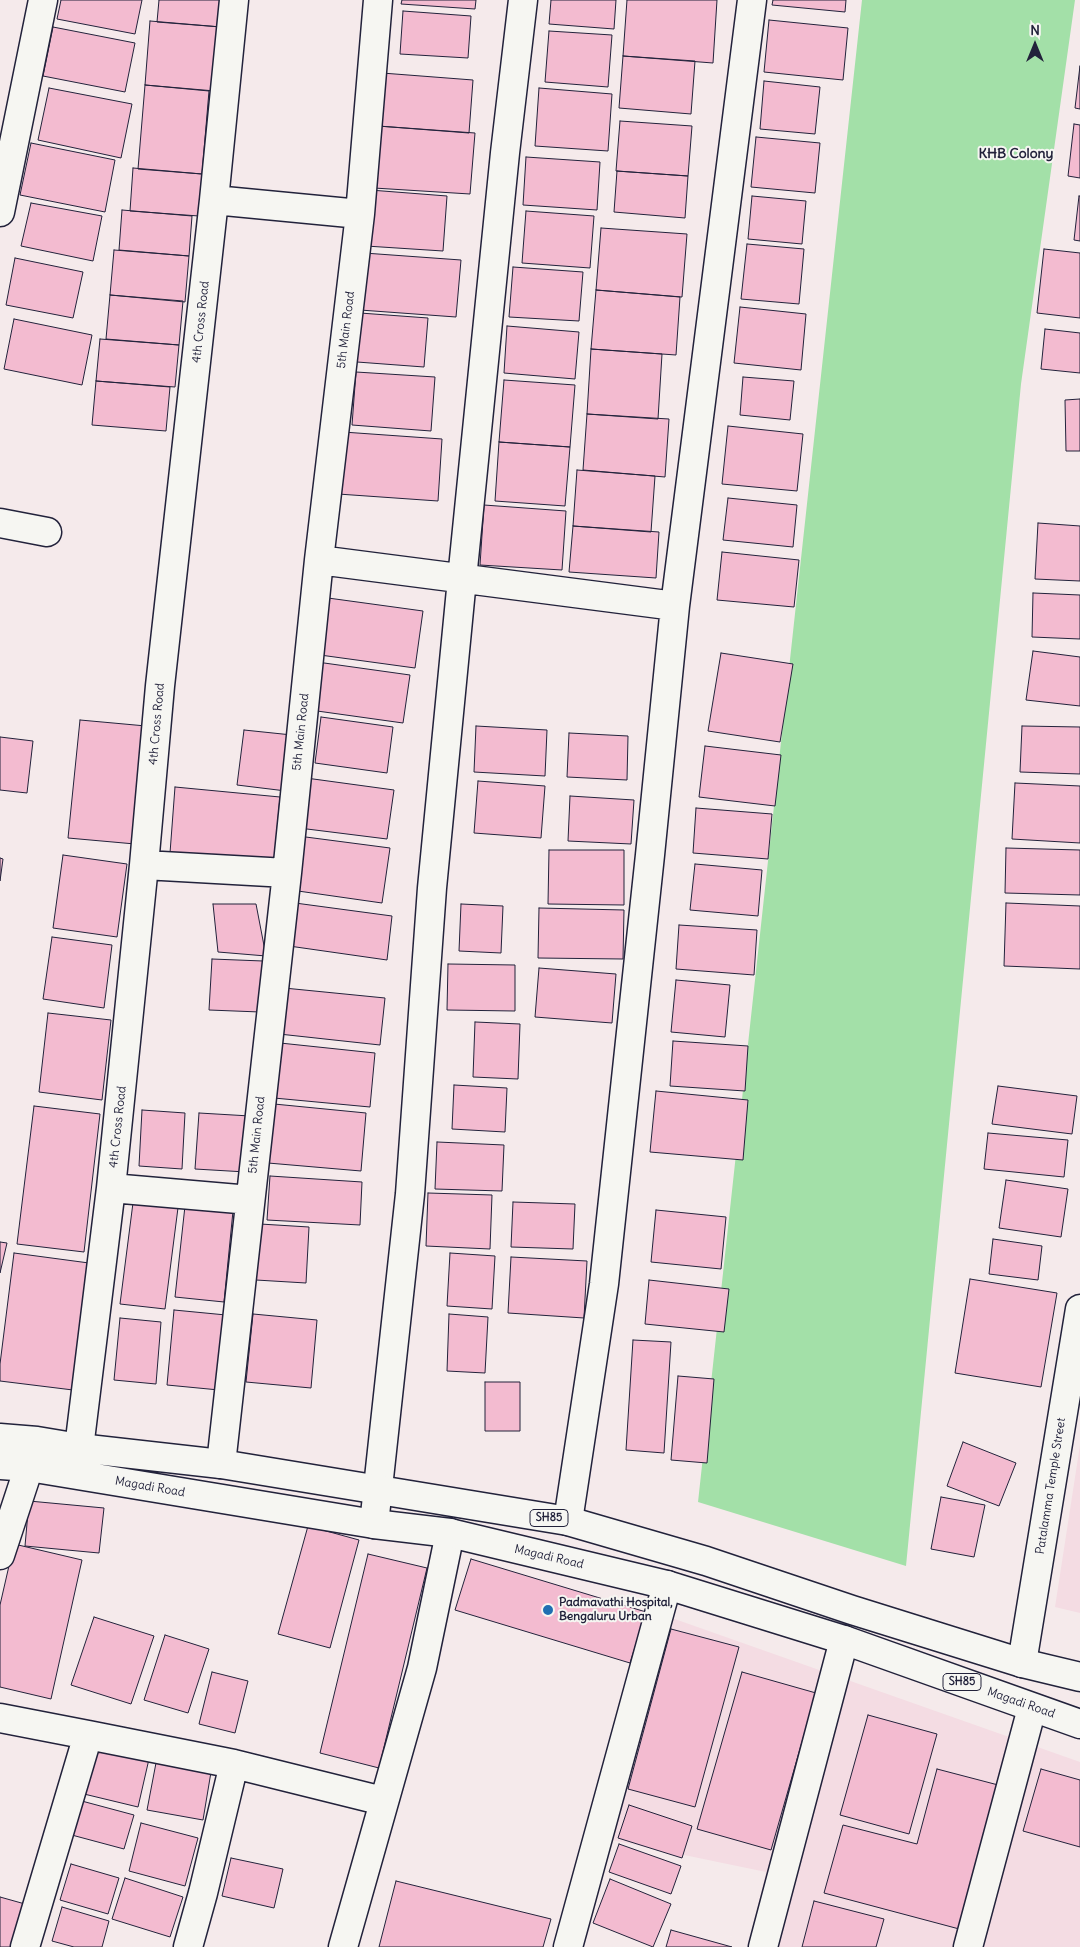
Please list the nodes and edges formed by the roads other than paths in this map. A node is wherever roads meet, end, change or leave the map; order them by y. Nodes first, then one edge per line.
1 (43, 0) edge
2 (234, 0) edge
3 (378, 0) edge
4 (524, 0) edge
5 (752, 0) edge
6 (214, 200) junction
7 (0, 212) edge
8 (360, 214) junction
9 (0, 524) edge
10 (47, 532) dead end
11 (319, 560) junction
12 (462, 579) junction
13 (675, 606) junction
14 (144, 865) junction
15 (287, 872) junction
16 (111, 1188) junction
17 (250, 1200) junction
18 (1080, 1309) edge
19 (0, 1438) edge
20 (79, 1448) junction
21 (221, 1464) junction
22 (0, 1465) edge
23 (29, 1466) junction
24 (377, 1490) junction
25 (568, 1521) junction
26 (374, 1524) junction
27 (450, 1534) junction
28 (0, 1555) edge
29 (667, 1585) junction
30 (844, 1640) junction
31 (1022, 1663) junction
32 (1080, 1677) edge
33 (1032, 1708) junction
34 (0, 1718) edge
35 (1080, 1724) edge
36 (88, 1735) junction
37 (234, 1764) junction
38 (383, 1801) junction
39 (26, 1947) edge
40 (188, 1947) edge
41 (343, 1947) edge
42 (568, 1947) edge
43 (764, 1947) edge
44 (968, 1947) edge

1 - 7 street
2 - 6 street, 4th Cross Road
3 - 8 street, 5th Main Road
4 - 12 street
5 - 13 street
6 - 8 street
6 - 14 street, 4th Cross Road
8 - 11 street, 5th Main Road
9 - 10 street
11 - 12 street
11 - 15 street, 5th Main Road
12 - 13 street
12 - 24 street
13 - 25 street
14 - 15 street
14 - 16 street, 4th Cross Road
15 - 17 street, 5th Main Road
16 - 17 street
16 - 20 street, 4th Cross Road
17 - 21 street, 5th Main Road
18 - 31 street, Patalamma Temple Street
19 - 20 street, SH85
20 - 21 street, SH85
21 - 24 street, SH85
22 - 23 street, Magadi Road / SH85
23 - 26 street, Magadi Road / SH85
23 - 28 street
24 - 25 street, SH85
24 - 26 street
25 - 31 street, SH85
26 - 27 street, Magadi Road / SH85
27 - 29 street, Magadi Road / SH85
27 - 38 street
29 - 30 street, Magadi Road / SH85
29 - 42 street
30 - 33 street, Magadi Road / SH85
30 - 43 street
31 - 32 street, SH85
33 - 35 street, Magadi Road / SH85
33 - 44 street
34 - 36 street
36 - 37 street
36 - 39 street
37 - 38 street
37 - 40 street
38 - 41 street

